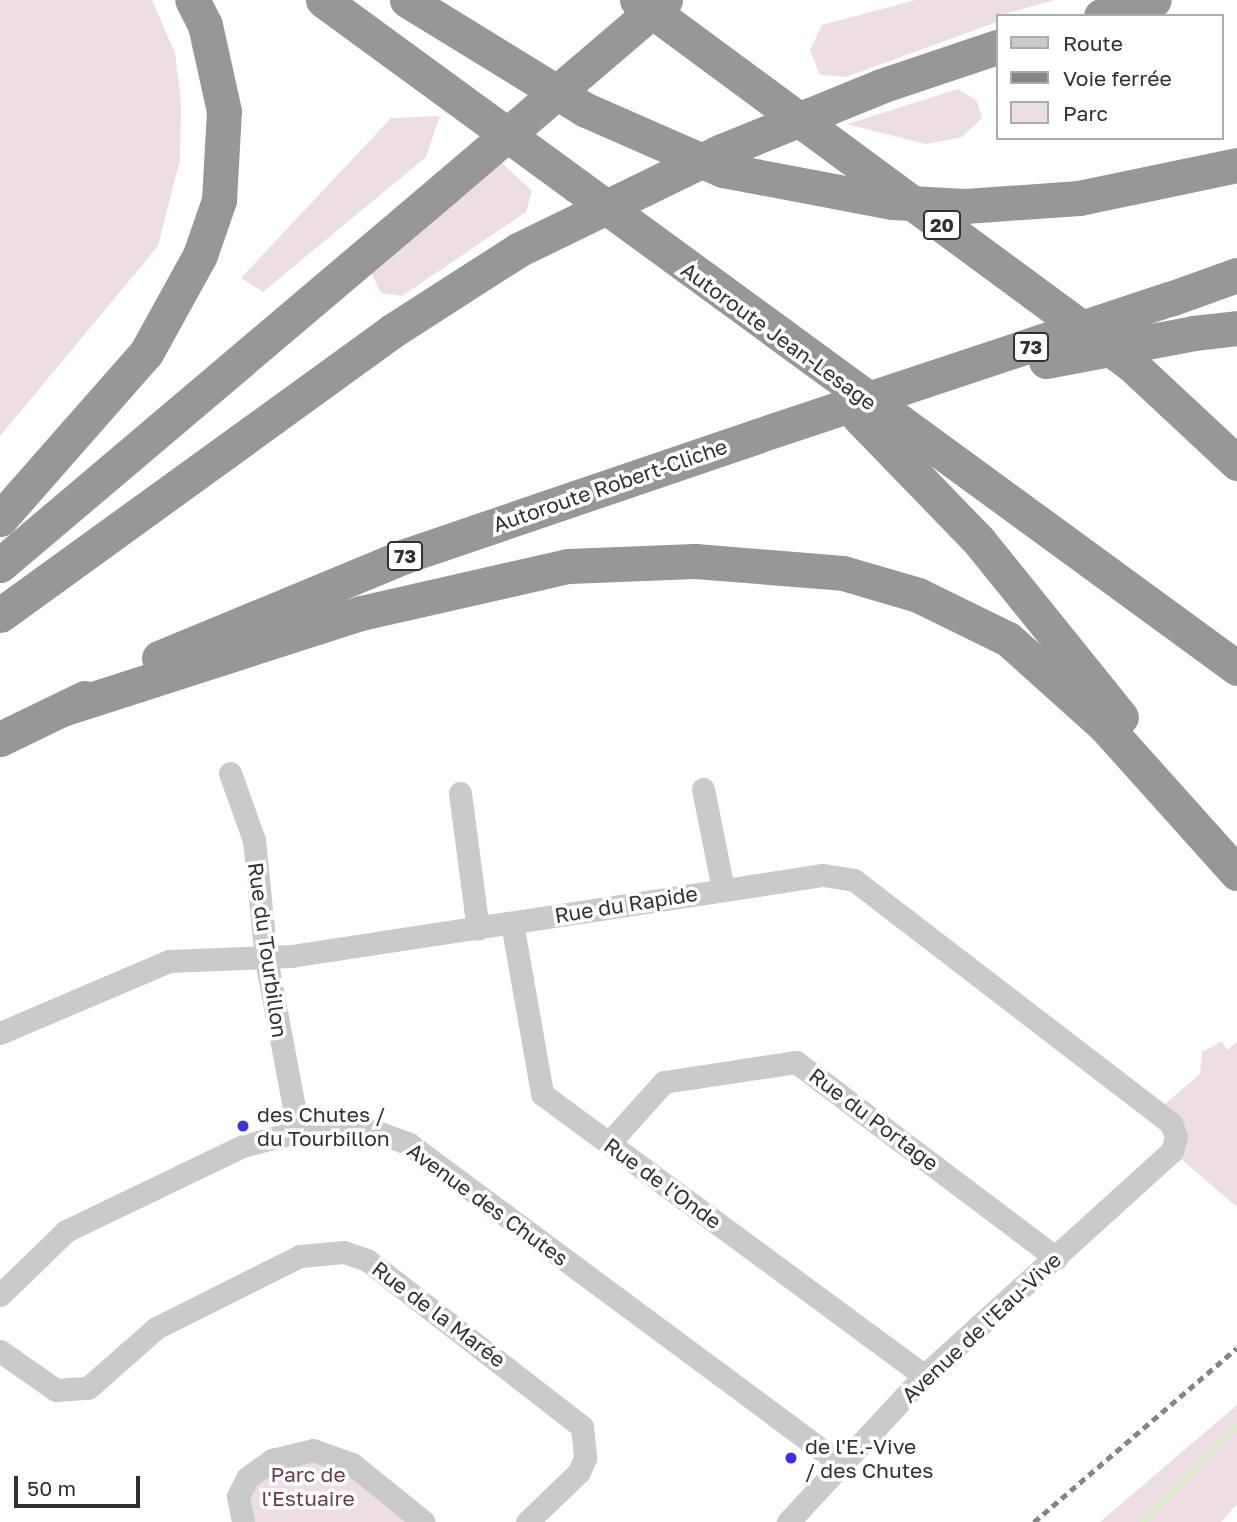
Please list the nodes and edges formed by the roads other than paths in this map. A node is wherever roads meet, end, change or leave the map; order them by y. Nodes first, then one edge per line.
1 (192, 0) edge
2 (323, 0) edge
3 (407, 0) edge
4 (637, 0) edge
5 (665, 0) edge
6 (1154, 0) edge
7 (1108, 14) edge
8 (996, 47) edge
9 (1237, 165) edge
10 (1237, 275) edge
11 (765, 328) junction
12 (1237, 328) edge
13 (1132, 365) junction
14 (892, 394) junction
15 (1237, 443) edge
16 (1237, 463) edge
17 (0, 519) edge
18 (0, 565) edge
19 (0, 615) edge
20 (1237, 668) edge
21 (65, 708) junction
22 (0, 739) edge
23 (230, 773) dead end
24 (704, 789) dead end
25 (460, 793) dead end
26 (1237, 871) edge
27 (723, 889) junction
28 (512, 923) junction
29 (478, 929) junction
30 (267, 959) junction
31 (0, 1033) edge
32 (298, 1129) junction
33 (1176, 1137) joint
34 (609, 1143) junction
35 (1056, 1258) junction
36 (0, 1296) edge
37 (0, 1351) edge
38 (924, 1376) junction
39 (838, 1462) junction
40 (243, 1522) edge
41 (424, 1522) edge
42 (527, 1522) edge
43 (788, 1522) edge

1 - 17 highway
2 - 11 highway, Autoroute Jean-Lesage
3 - 9 highway, bridge
4 - 13 highway, 20
5 - 18 highway, bridge
6 - 7 highway
8 - 19 highway, bridge
10 - 14 highway, Autoroute Robert-Cliche / 73, bridge
11 - 20 highway, Autoroute Jean-Lesage
11 - 26 highway
12 - 14 highway, bridge
13 - 15 highway
13 - 16 highway, 20
14 - 21 highway, Autoroute Robert-Cliche / 73, bridge
21 - 22 highway, Autoroute Robert-Cliche / 73
21 - 26 highway
23 - 30 street, Rue du Tourbillon
24 - 27 street
25 - 29 street
27 - 28 street, Rue du Rapide
27 - 33 street, Rue du Rapide
28 - 29 street, Rue du Rapide
28 - 34 street, Rue de l'Onde
29 - 30 street, Rue du Rapide
30 - 31 street, Rue du Rapide
30 - 32 street, Rue du Tourbillon
32 - 36 street, Avenue des Chutes
32 - 39 street, Avenue des Chutes
33 - 35 street, Avenue de l'Eau-Vive
34 - 35 street, Rue du Portage
34 - 38 street, Rue de l'Onde
35 - 38 street, Avenue de l'Eau-Vive
37 - 42 street, Rue de la Marée
38 - 39 street, Avenue de l'Eau-Vive
39 - 43 street, Avenue de l'Eau-Vive
40 - 41 street

